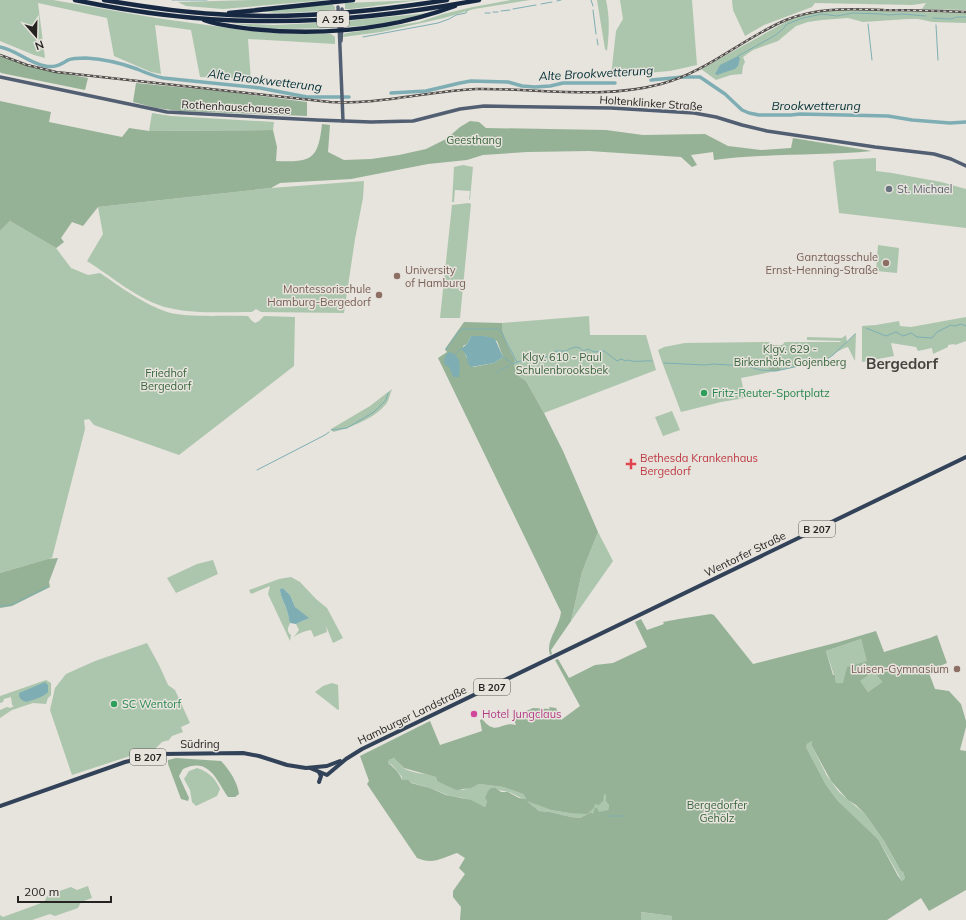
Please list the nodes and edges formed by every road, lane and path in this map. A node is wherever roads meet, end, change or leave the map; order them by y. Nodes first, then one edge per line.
1 (75, 0) edge
2 (104, 0) edge
3 (340, 0) edge
4 (353, 0) edge
5 (447, 0) edge
6 (479, 0) edge
7 (466, 2) junction
8 (216, 14) junction
9 (199, 18) junction
10 (340, 27) junction
11 (0, 77) edge
12 (472, 107) joint
13 (343, 121) junction
14 (966, 166) edge
15 (966, 457) edge
16 (639, 616) joint
17 (346, 759) junction
18 (322, 767) junction
19 (310, 768) junction
20 (318, 771) junction
21 (327, 775) junction
22 (319, 782) dead end
23 (0, 806) edge

1 - 9 highway, A 25
2 - 8 highway, A 25
3 - 4 highway
3 - 8 highway
3 - 10 main road, bridge
5 - 8 highway, A 25
6 - 7 highway, A 25
7 - 9 highway, A 25
7 - 10 highway
9 - 10 highway
10 - 13 main road
11 - 13 main road, Rothenhauschaussee
12 - 13 main road, Rothenhauschaussee
12 - 14 main road, Holtenklinker Straße
15 - 16 main road, Wentorfer Straße / B 207
16 - 17 main road, Hamburger Landstraße / B 207
17 - 18 main road, Südring / B 207
17 - 21 main road, Hamburger Landstraße / B 207
18 - 19 main road, Südring / B 207
18 - 21 main road
19 - 20 main road, Südring / B 207
19 - 23 main road, Südring / B 207
20 - 21 main road, Südring / B 207
20 - 22 main road

